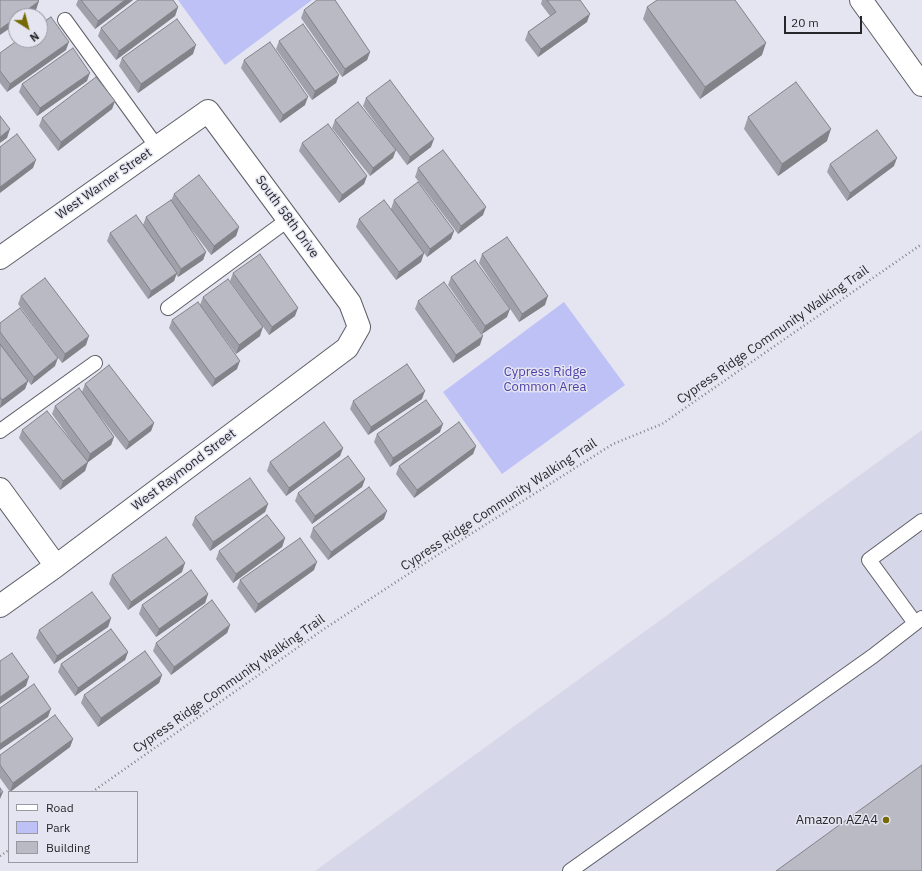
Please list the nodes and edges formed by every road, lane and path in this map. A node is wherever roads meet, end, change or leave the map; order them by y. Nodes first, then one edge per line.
1 (861, 0) edge
2 (65, 20) dead end
3 (922, 85) edge
4 (208, 111) joint
5 (157, 147) junction
6 (289, 220) junction
7 (922, 244) edge
8 (0, 258) edge
9 (168, 308) dead end
10 (359, 327) joint
11 (95, 364) dead end
12 (0, 432) edge
13 (0, 489) edge
14 (922, 521) edge
15 (56, 566) junction
16 (0, 606) edge
17 (918, 621) edge
18 (93, 791) edge
19 (570, 871) edge

1 - 3 street
2 - 5 lane
4 - 5 street, West Warner Street
4 - 6 street, South 58th Drive
5 - 8 street, West Warner Street
6 - 9 lane
6 - 10 street, South 58th Drive
7 - 18 path, Cypress Ridge Community Walking Trail
10 - 15 street, West Raymond Street
11 - 12 lane
13 - 15 street
14 - 17 lane
15 - 16 street, West Raymond Street
17 - 19 lane

